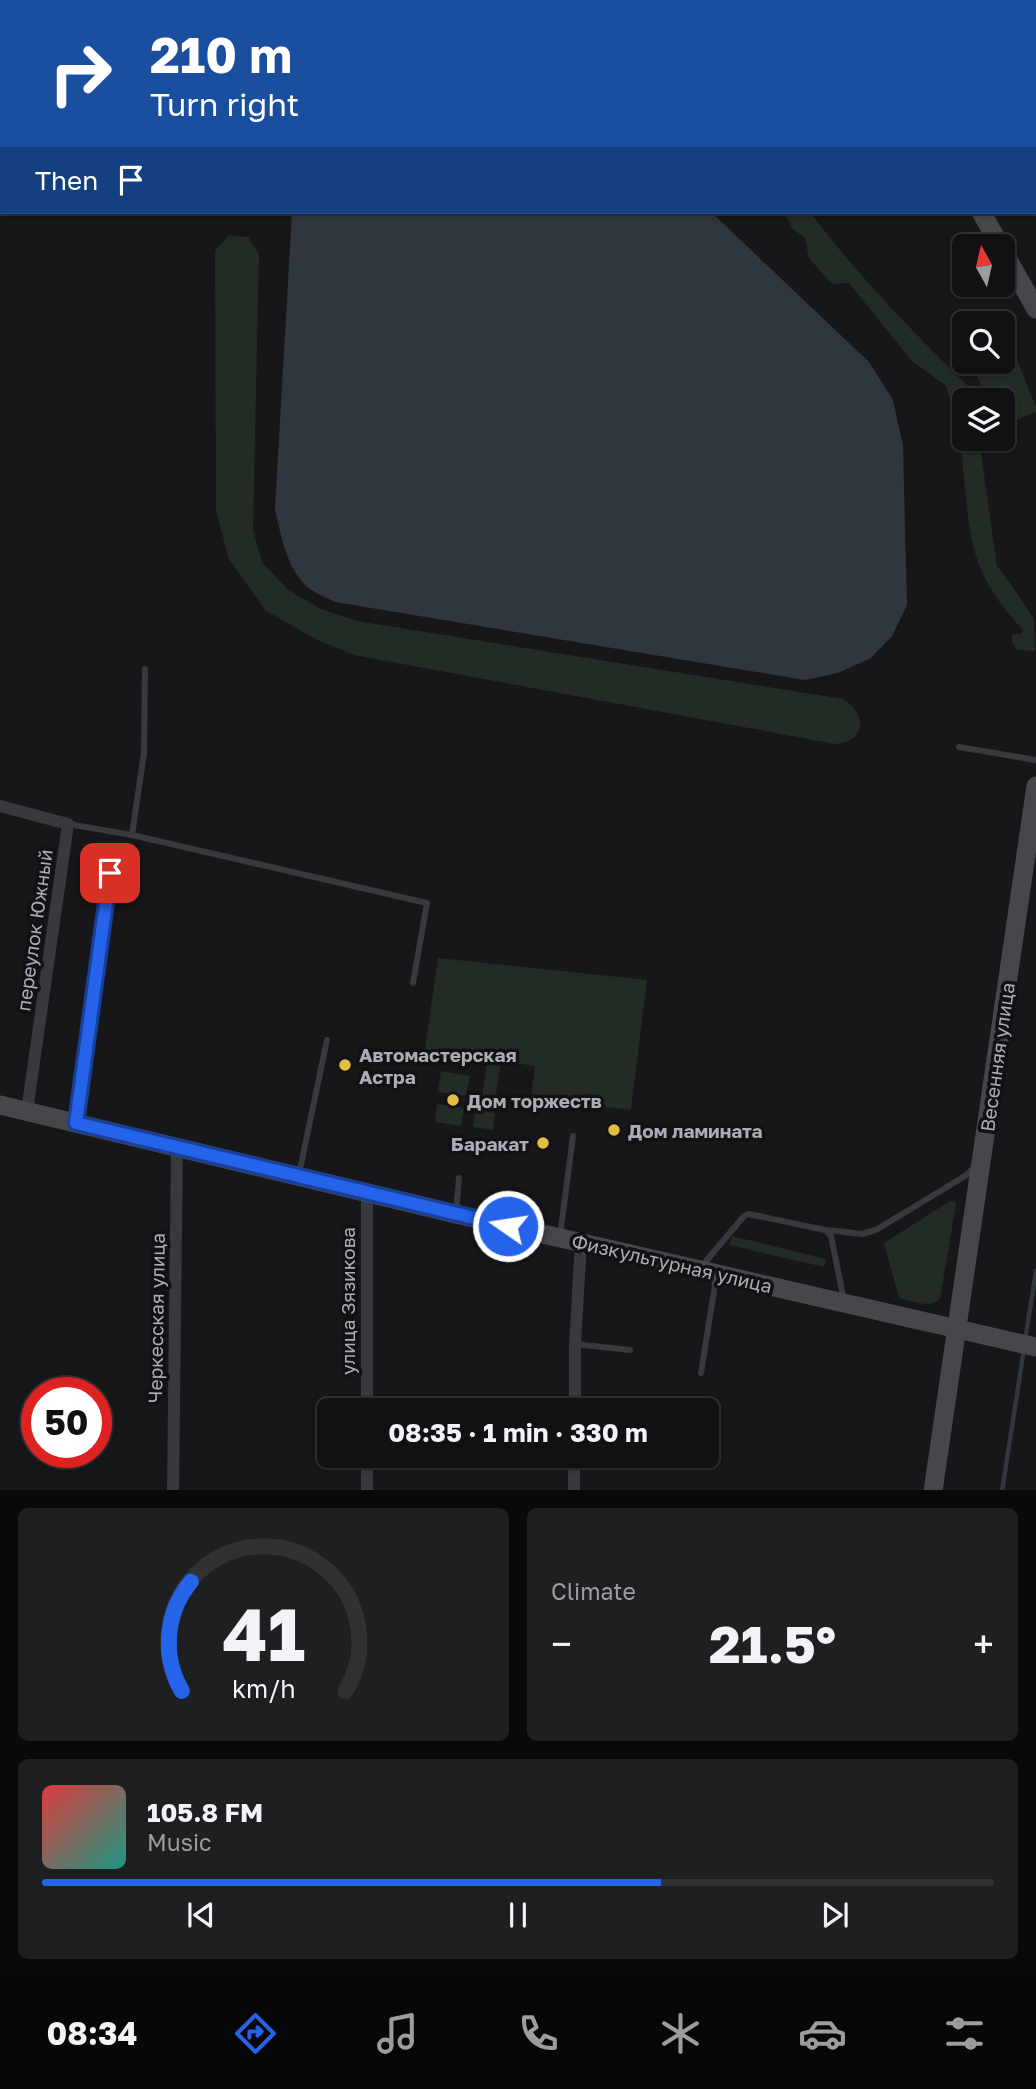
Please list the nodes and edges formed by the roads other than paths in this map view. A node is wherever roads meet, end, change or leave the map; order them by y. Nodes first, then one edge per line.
1 (982, 214) edge
2 (993, 234) edge
3 (1015, 272) edge
4 (1036, 309) edge
5 (145, 669) dead end
6 (959, 747) dead end
7 (1036, 761) edge
8 (1036, 786) edge
9 (0, 806) edge
10 (68, 824) junction
11 (132, 835) junction
12 (110, 873) dead end
13 (413, 983) dead end
14 (327, 1040) dead end
15 (0, 1105) edge
16 (27, 1111) junction
17 (76, 1123) junction
18 (573, 1136) dead end
19 (177, 1147) junction
20 (983, 1157) junction
21 (299, 1176) junction
22 (459, 1178) dead end
23 (367, 1192) junction
24 (456, 1214) junction
25 (825, 1230) junction
26 (560, 1238) junction
27 (581, 1243) junction
28 (700, 1269) junction
29 (844, 1302) junction
30 (957, 1328) junction
31 (575, 1344) junction
32 (1029, 1345) edge
33 (630, 1350) dead end
34 (701, 1373) dead end
35 (367, 1398) edge
36 (575, 1398) edge
37 (367, 1468) edge
38 (574, 1468) edge
39 (173, 1490) edge
40 (367, 1490) edge
41 (574, 1490) edge
42 (933, 1490) edge

1 - 2 main road
3 - 4 main road
5 - 11 lane
6 - 7 lane
8 - 20 main road, Весенняя улица
9 - 10 street
10 - 11 lane
10 - 16 street, переулок Южный
11 - 13 lane
12 - 17 lane
14 - 21 lane
15 - 16 main road, Физкультурная улица
16 - 17 main road, Физкультурная улица
17 - 19 main road, Физкультурная улица
18 - 26 lane
19 - 21 main road, Физкультурная улица
19 - 39 street, Черкесская улица
20 - 25 lane
20 - 30 main road, Весенняя улица
21 - 23 main road, Физкультурная улица
22 - 24 lane
23 - 24 main road, Физкультурная улица
23 - 35 street, улица Зязикова
24 - 26 main road, Физкультурная улица
25 - 28 lane
25 - 29 lane
26 - 27 main road, Физкультурная улица
27 - 28 main road, Физкультурная улица
27 - 31 street
28 - 29 main road, Физкультурная улица
28 - 34 lane
29 - 30 main road, Физкультурная улица
30 - 32 main road, Физкультурная улица
30 - 42 main road, Весенняя улица
31 - 33 lane
31 - 36 street
37 - 40 street
38 - 41 street

